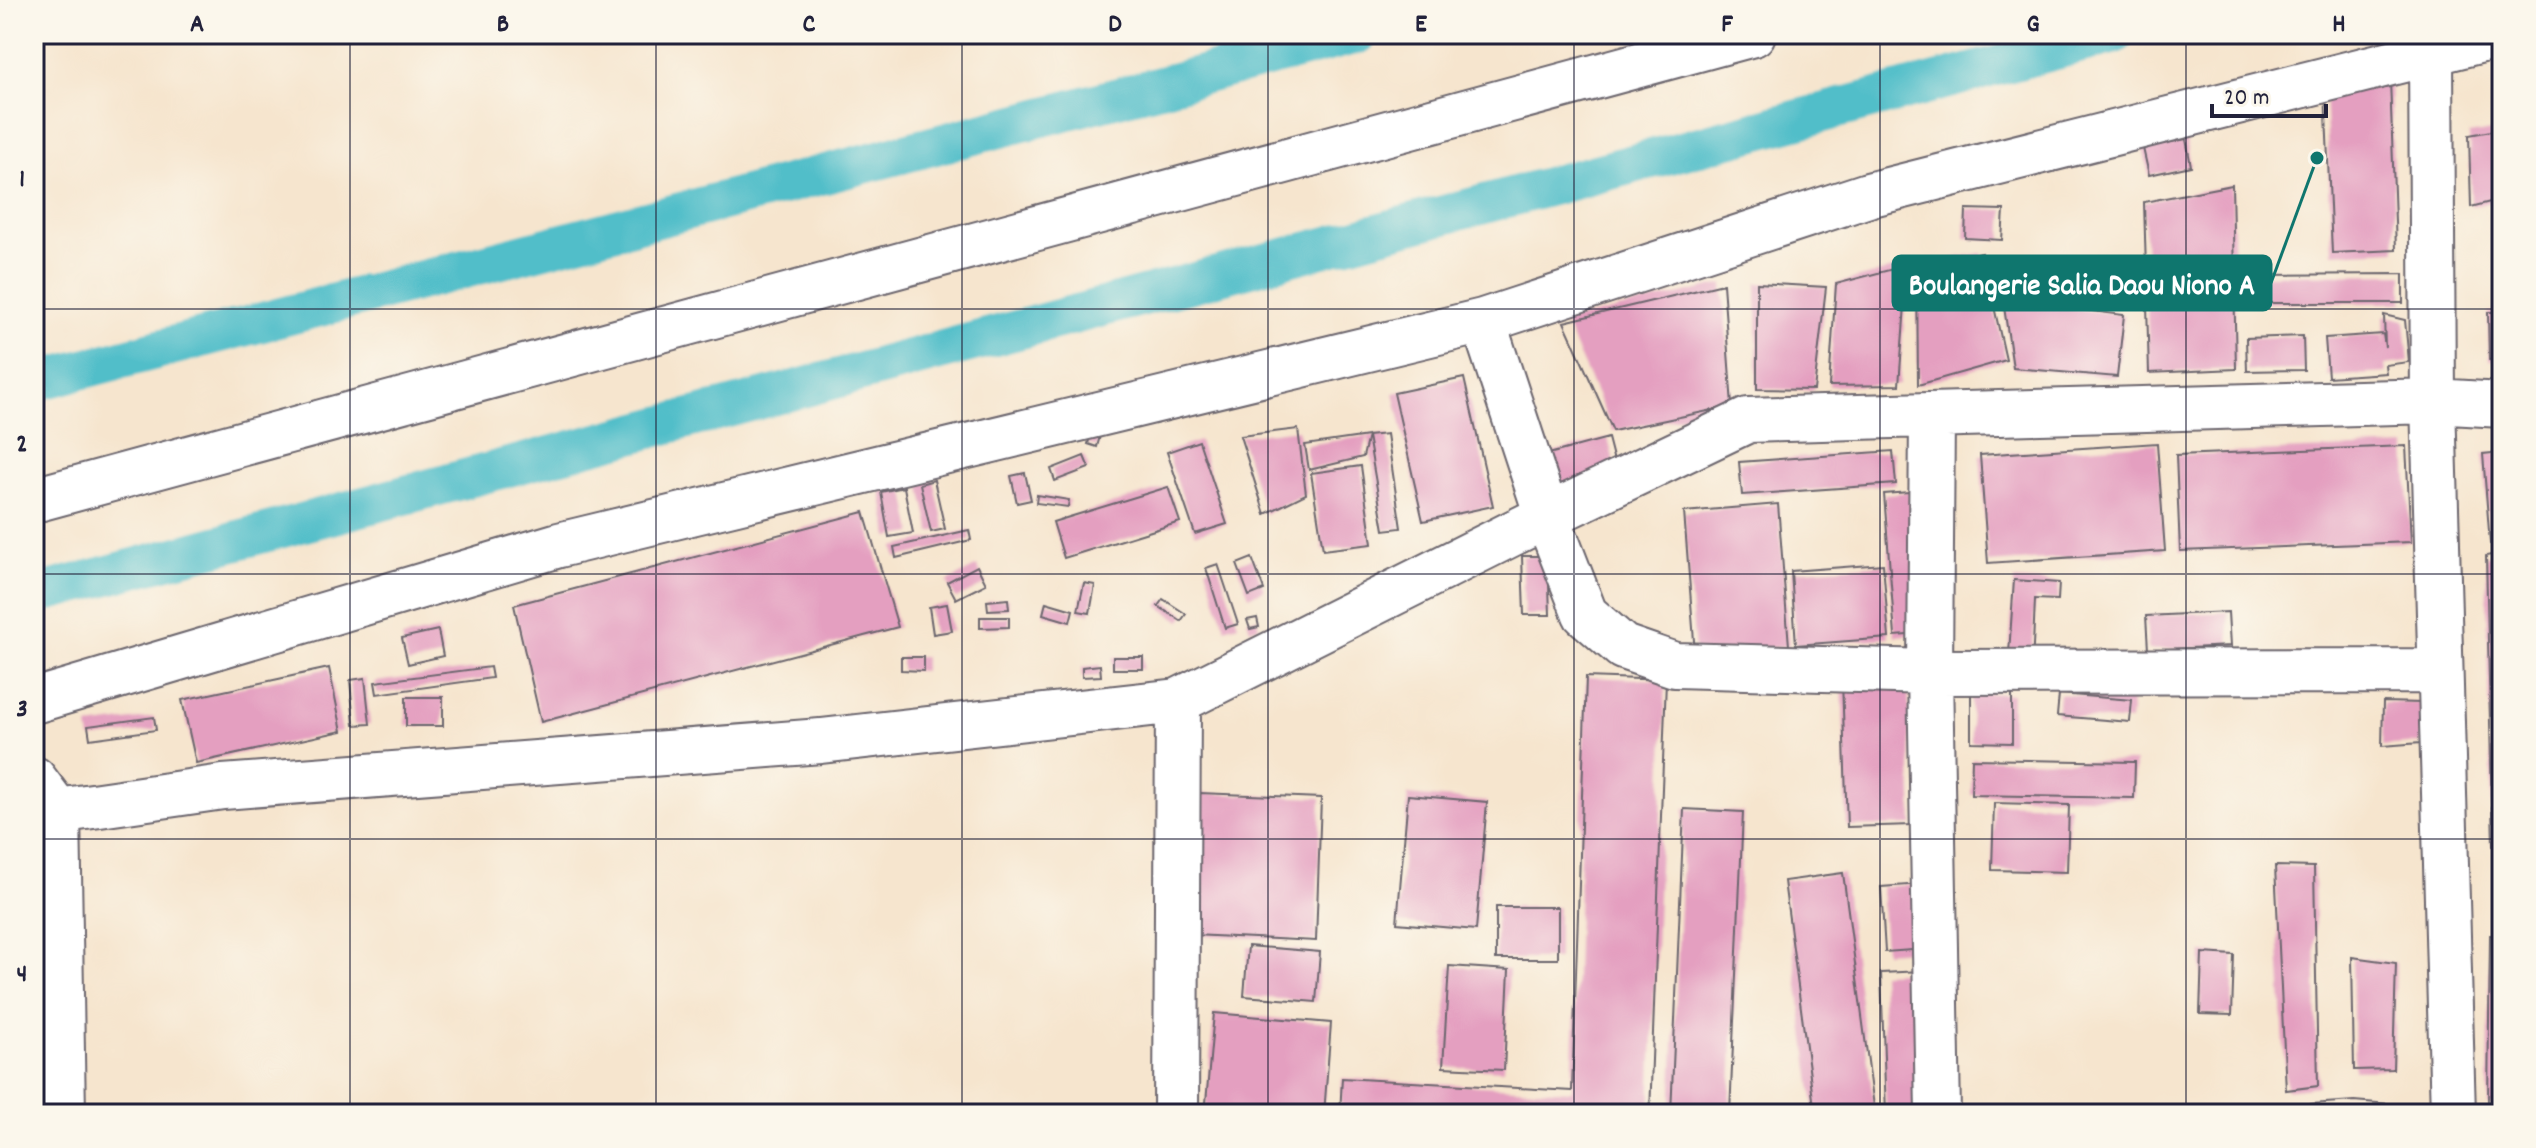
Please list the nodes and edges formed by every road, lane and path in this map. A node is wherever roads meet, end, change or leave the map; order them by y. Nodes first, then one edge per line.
1 (1753, 34) edge
2 (2502, 35) edge
3 (2431, 53) junction
4 (1483, 321) junction
5 (2433, 401) junction
6 (2502, 405) edge
7 (1932, 415) junction
8 (34, 500) edge
9 (1547, 516) junction
10 (2440, 671) junction
11 (1930, 672) junction
12 (34, 701) edge
13 (1178, 701) junction
14 (46, 795) edge
15 (63, 1114) edge
16 (1176, 1114) edge
17 (1938, 1114) edge
18 (2453, 1114) edge

1 - 8 street
2 - 3 street
3 - 4 street
3 - 5 street
4 - 9 street
4 - 12 street
5 - 6 street
5 - 7 street
5 - 10 street
7 - 9 street
7 - 11 street
9 - 11 street
9 - 13 street
10 - 11 street
10 - 18 street
11 - 17 street
13 - 14 street
13 - 16 street
14 - 15 street

